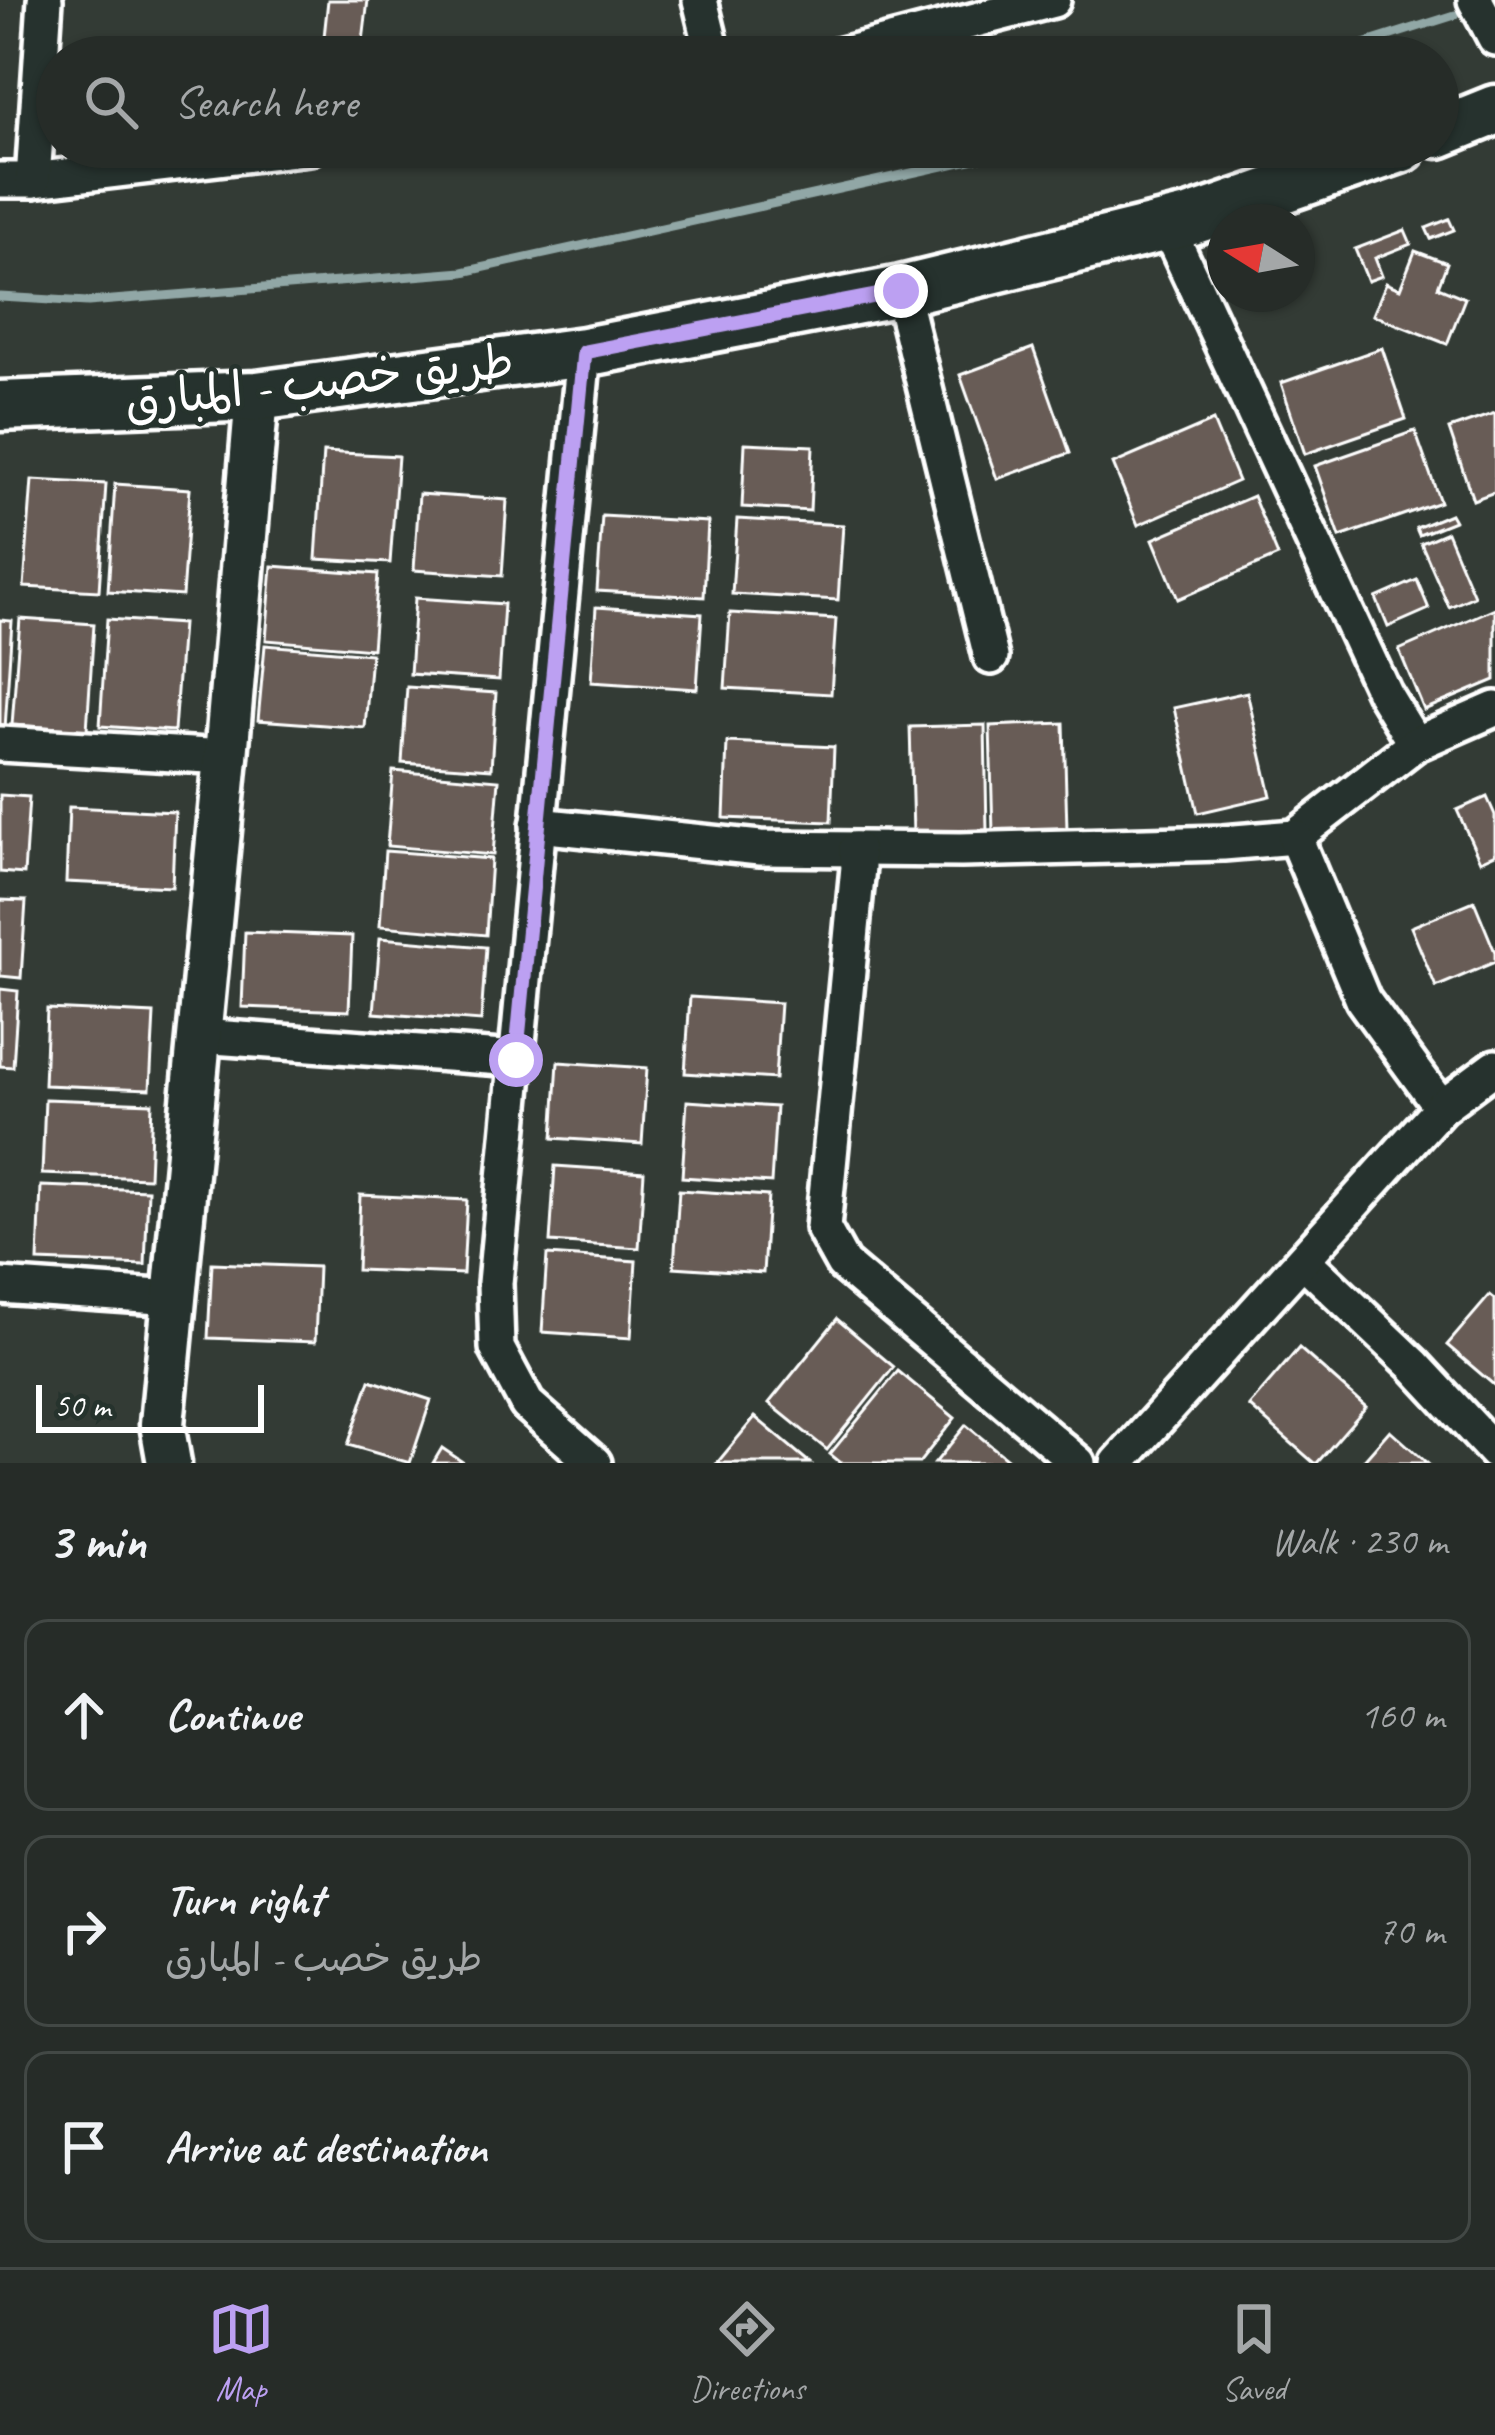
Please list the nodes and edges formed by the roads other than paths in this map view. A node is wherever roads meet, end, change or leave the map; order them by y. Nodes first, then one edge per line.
1 (45, 0) edge
2 (700, 0) edge
3 (1051, 0) edge
4 (1475, 0) edge
5 (39, 36) edge
6 (709, 36) edge
7 (913, 36) edge
8 (1495, 38) edge
9 (36, 56) edge
10 (1495, 110) edge
11 (1459, 125) edge
12 (123, 168) edge
13 (1344, 168) edge
14 (16, 180) edge
15 (1167, 226) junction
16 (901, 291) junction
17 (584, 352) junction
18 (257, 396) junction
19 (0, 406) edge
20 (991, 657) dead end
21 (1495, 710) edge
22 (1415, 743) junction
23 (0, 744) edge
24 (226, 757) junction
25 (538, 825) junction
26 (1295, 838) junction
27 (856, 849) junction
28 (200, 1036) junction
29 (516, 1060) junction
30 (1495, 1067) edge
31 (1441, 1107) junction
32 (1303, 1260) junction
33 (0, 1286) edge
34 (174, 1298) junction
35 (1495, 1452) edge
36 (169, 1463) edge
37 (594, 1463) edge
38 (1078, 1463) edge
39 (1118, 1463) edge

1 - 5 street
2 - 6 street
3 - 7 street
4 - 8 street
9 - 14 street
10 - 11 main road
12 - 14 street
13 - 15 main road, طريق خصب - المبارق
15 - 16 main road, طريق خصب - المبارق
15 - 22 street
16 - 17 main road, طريق خصب - المبارق
16 - 20 street
17 - 18 main road, طريق خصب - المبارق
17 - 25 street
18 - 19 main road, طريق خصب - المبارق
18 - 24 street
21 - 22 street
22 - 26 street
23 - 24 street
24 - 28 street
25 - 27 street
25 - 29 street
26 - 27 street
26 - 31 street
27 - 38 street
28 - 29 street
28 - 34 street
29 - 37 street
30 - 31 street
31 - 32 street
32 - 35 street
32 - 39 street
33 - 34 street
34 - 36 street

